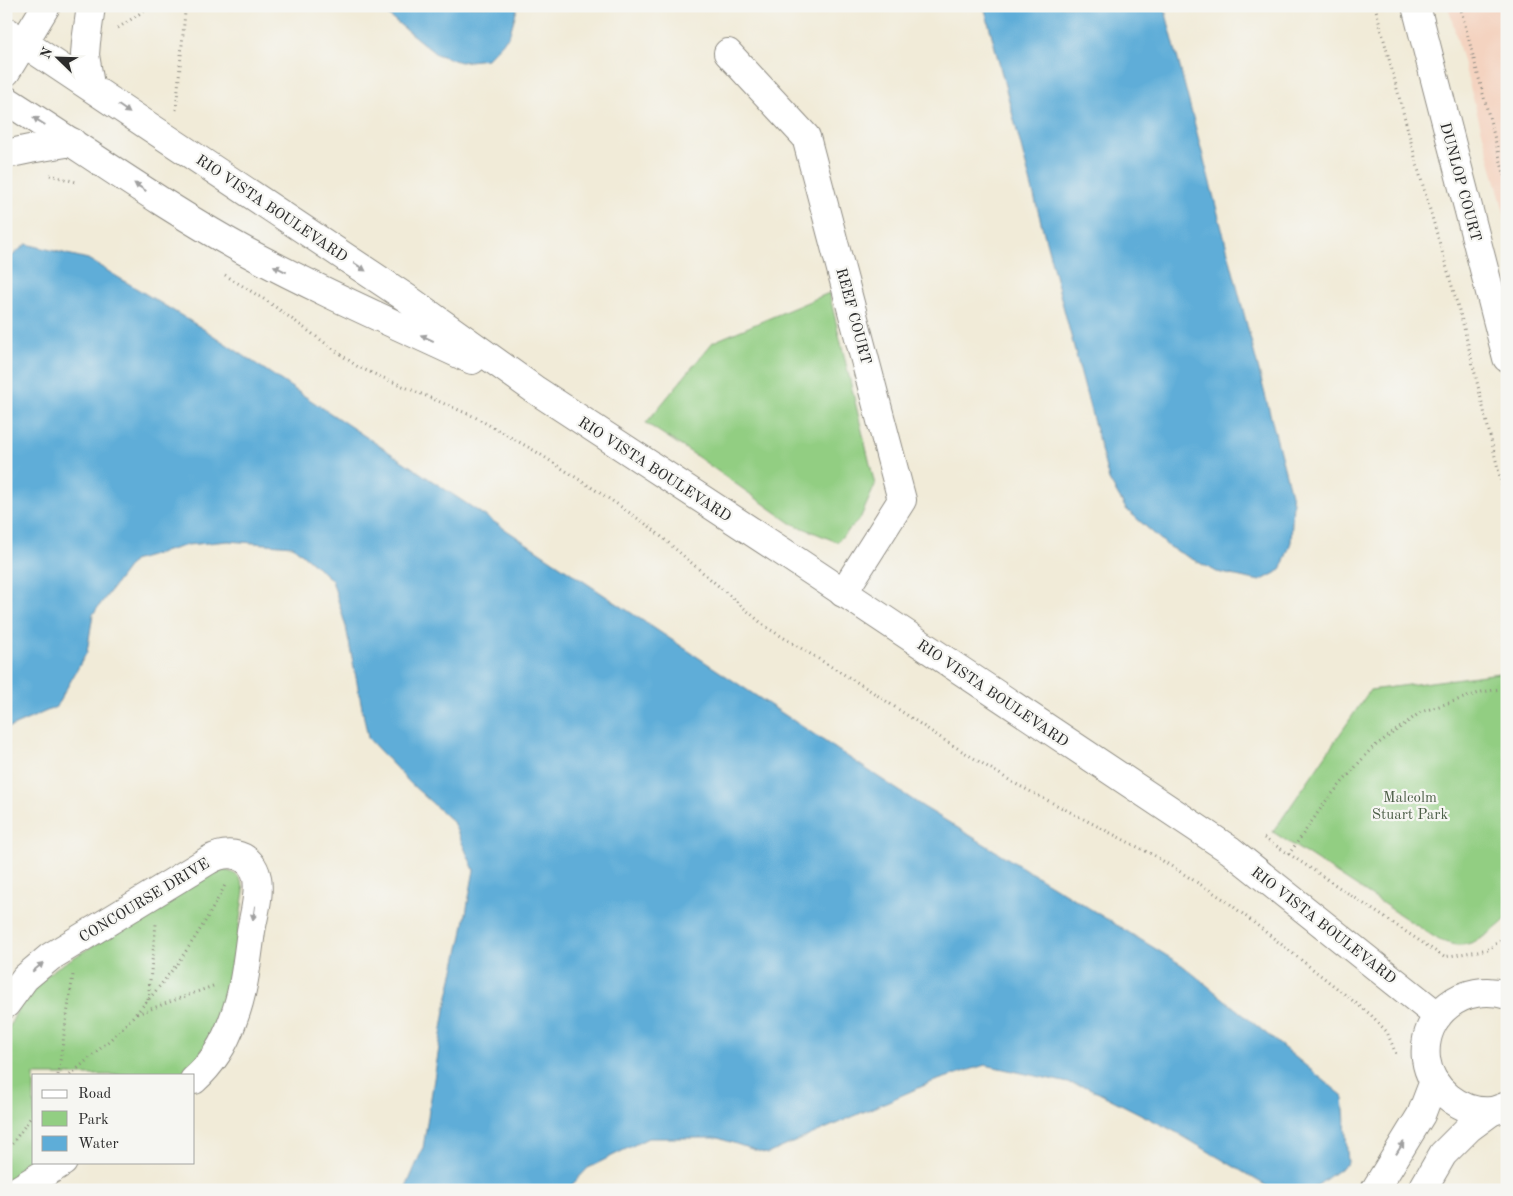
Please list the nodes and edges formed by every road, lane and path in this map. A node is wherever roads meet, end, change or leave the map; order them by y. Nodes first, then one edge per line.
1 (46, 6) edge
2 (91, 6) edge
3 (151, 6) edge
4 (184, 6) edge
5 (1375, 6) edge
6 (1416, 6) edge
7 (1460, 6) edge
8 (113, 31) dead end
9 (15, 37) edge
10 (728, 53) dead end
11 (6, 72) edge
12 (90, 86) junction
13 (6, 100) edge
14 (175, 115) dead end
15 (72, 142) junction
16 (6, 154) edge
17 (48, 175) dead end
18 (79, 184) dead end
19 (1507, 185) edge
20 (223, 274) dead end
21 (1507, 358) edge
22 (534, 389) junction
23 (1507, 506) edge
24 (843, 593) junction
25 (1507, 688) edge
26 (240, 856) junction
27 (149, 897) junction
28 (1507, 935) edge
29 (62, 949) junction
30 (242, 991) junction
31 (1507, 995) edge
32 (148, 1000) junction
33 (6, 1004) edge
34 (134, 1015) junction
35 (1438, 1016) junction
36 (1399, 1059) dead end
37 (58, 1074) edge
38 (71, 1074) edge
39 (195, 1079) edge
40 (1434, 1081) junction
41 (1499, 1109) edge
42 (32, 1116) edge
43 (6, 1152) edge
44 (60, 1164) edge
45 (18, 1190) edge
46 (1375, 1190) edge
47 (1422, 1190) edge

1 - 9 street
2 - 12 street
3 - 8 path
4 - 14 path
5 - 23 path
6 - 21 street, DUNLOP COURT
7 - 19 path
9 - 11 street
9 - 12 street, RIO VISTA BOULEVARD
10 - 24 street, REEF COURT
12 -> 22 street, RIO VISTA BOULEVARD
15 -> 13 street, RIO VISTA BOULEVARD
15 - 16 street
22 -> 15 street, RIO VISTA BOULEVARD
17 - 18 path
20 - 36 path
22 - 24 street, RIO VISTA BOULEVARD
24 - 35 street, RIO VISTA BOULEVARD
25 - 28 path
26 - 27 street, CONCOURSE DRIVE
26 -> 30 street
26 - 32 path
27 - 29 street, CONCOURSE DRIVE
27 - 32 path
33 -> 29 street, CONCOURSE DRIVE
29 - 37 path
30 - 34 path
30 - 39 street
31 - 35 street
32 - 34 path
34 - 38 path
35 - 40 street
40 - 41 street
46 -> 40 street
41 - 47 street
42 - 43 path
44 - 45 street

